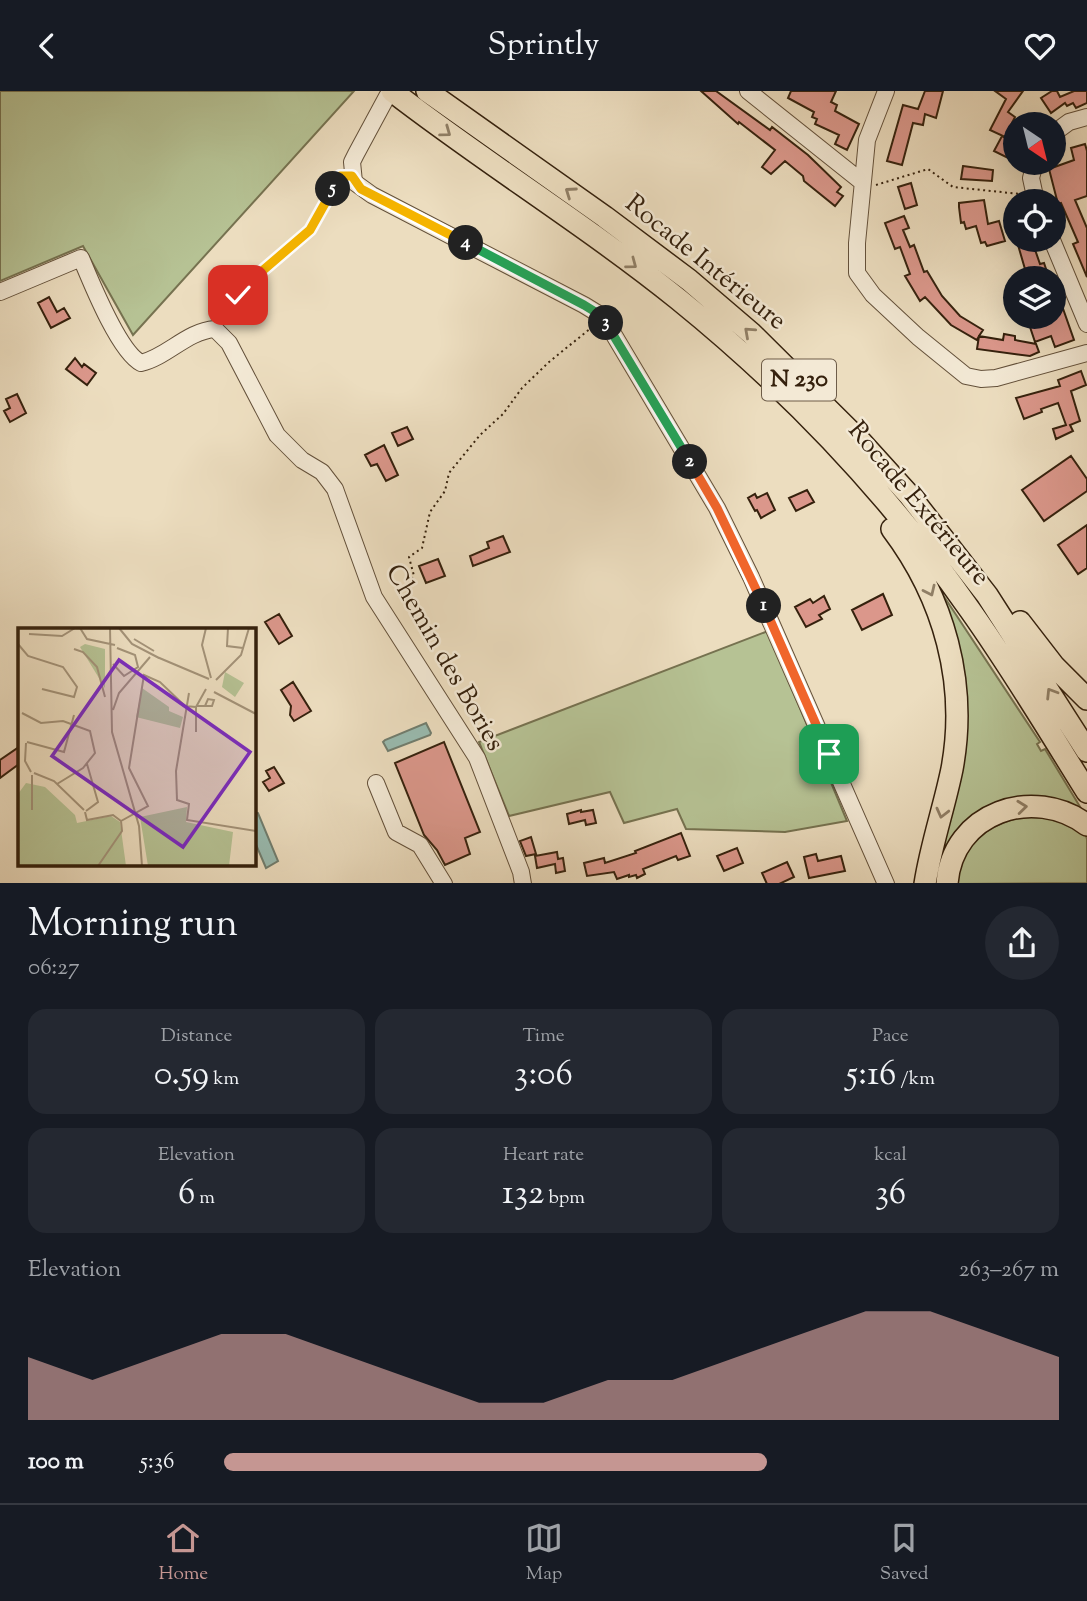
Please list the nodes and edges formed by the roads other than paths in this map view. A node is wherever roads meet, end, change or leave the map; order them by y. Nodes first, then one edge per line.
1 (391, 91) edge
2 (427, 91) edge
3 (748, 91) edge
4 (886, 91) edge
5 (1087, 117) edge
6 (1066, 124) edge
7 (862, 185) junction
8 (1057, 252) edge
9 (0, 292) edge
10 (1087, 324) edge
11 (1087, 353) edge
12 (789, 398) junction
13 (909, 496) junction
14 (1087, 699) edge
15 (1087, 751) edge
16 (376, 783) dead end
17 (1087, 792) edge
18 (1087, 825) edge
19 (443, 883) edge
20 (523, 883) edge
21 (886, 883) edge
22 (925, 883) edge
23 (947, 883) edge

1 -> 12 highway, Rocade Extérieure / N 230
1 - 21 street
13 -> 2 highway, Rocade Intérieure / N 230
3 - 7 street
4 - 7 street
5 - 6 street
7 - 11 street
8 - 10 street
9 - 20 street, Chemin des Bories
12 - 17 highway, Rocade Extérieure / N 230
12 -> 22 highway
13 - 14 highway
15 -> 13 highway, Rocade Intérieure / N 230
16 - 19 street
23 -> 18 highway

